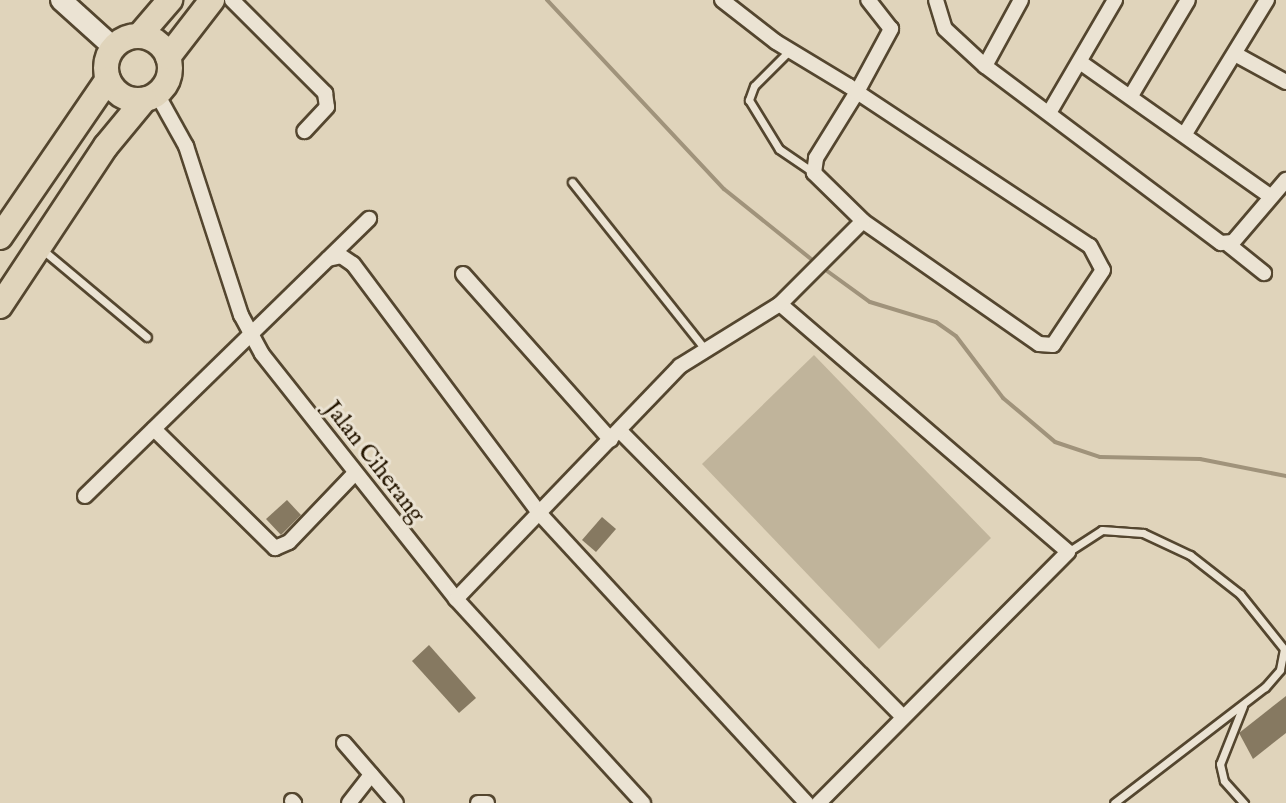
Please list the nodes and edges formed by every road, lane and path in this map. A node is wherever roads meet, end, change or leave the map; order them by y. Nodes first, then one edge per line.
1 (61, 0) edge
2 (170, 0) edge
3 (212, 0) edge
4 (232, 0) edge
5 (722, 0) edge
6 (868, 0) edge
7 (936, 0) edge
8 (1021, 0) edge
9 (1115, 0) edge
10 (1188, 0) edge
11 (1267, 0) edge
12 (139, 36) junction
13 (113, 47) junction
14 (789, 51) junction
15 (1235, 54) junction
16 (168, 57) junction
17 (1080, 62) junction
18 (985, 66) junction
19 (108, 79) junction
20 (1286, 82) edge
21 (857, 92) junction
22 (1132, 94) junction
23 (150, 97) junction
24 (1049, 113) junction
25 (305, 131) dead end
26 (1186, 132) junction
27 (814, 173) junction
28 (1286, 180) edge
29 (572, 182) dead end
30 (1270, 196) junction
31 (369, 219) dead end
32 (863, 221) junction
33 (0, 237) edge
34 (1229, 245) junction
35 (39, 247) junction
36 (328, 259) junction
37 (1264, 273) dead end
38 (463, 274) dead end
39 (780, 304) junction
40 (0, 306) edge
41 (250, 334) junction
42 (147, 337) dead end
43 (704, 348) junction
44 (154, 429) junction
45 (615, 435) junction
46 (354, 474) junction
47 (85, 496) dead end
48 (539, 513) junction
49 (1068, 552) junction
50 (456, 599) junction
51 (1244, 703) junction
52 (902, 716) junction
53 (344, 743) dead end
54 (371, 775) junction
55 (349, 803) edge
56 (396, 803) edge
57 (478, 803) edge
58 (487, 803) edge
59 (643, 803) edge
60 (807, 803) edge
61 (819, 803) edge
62 (1114, 803) edge
63 (1244, 803) edge

1 - 13 main road
2 - 12 main road
3 - 16 main road
4 - 25 street
5 - 14 street
6 - 21 street
7 - 18 street
8 - 18 street
9 - 17 street
10 - 22 street
11 - 15 street
12 - 13 main road
12 - 16 main road
13 - 19 main road
14 - 21 street
14 - 27 lane
15 - 20 street
15 - 26 street
16 - 23 main road
17 - 22 street
17 - 24 street
18 - 24 street
19 - 23 main road
19 - 33 main road
21 - 27 street
21 - 32 street
22 - 26 street
23 - 35 main road
23 - 41 street, Jalan Ciherang
24 - 34 street
26 - 30 street
27 - 32 street
28 - 30 street
29 - 43 lane
30 - 34 street
31 - 36 street
32 - 39 street
34 - 37 street
35 - 40 main road
35 - 42 lane
36 - 41 street
36 - 48 street
38 - 45 street
39 - 43 street
39 - 49 street
41 - 44 street
41 - 46 street, Jalan Ciherang
43 - 45 street
44 - 46 street
44 - 47 street
45 - 48 street
45 - 52 street
46 - 50 street, Jalan Ciherang
48 - 50 street
48 - 60 street
49 - 51 lane
49 - 52 street
50 - 59 street, Jalan Ciherang
51 - 62 lane
51 - 63 lane
52 - 61 street
53 - 54 street
54 - 55 street
54 - 56 street
57 - 58 street

